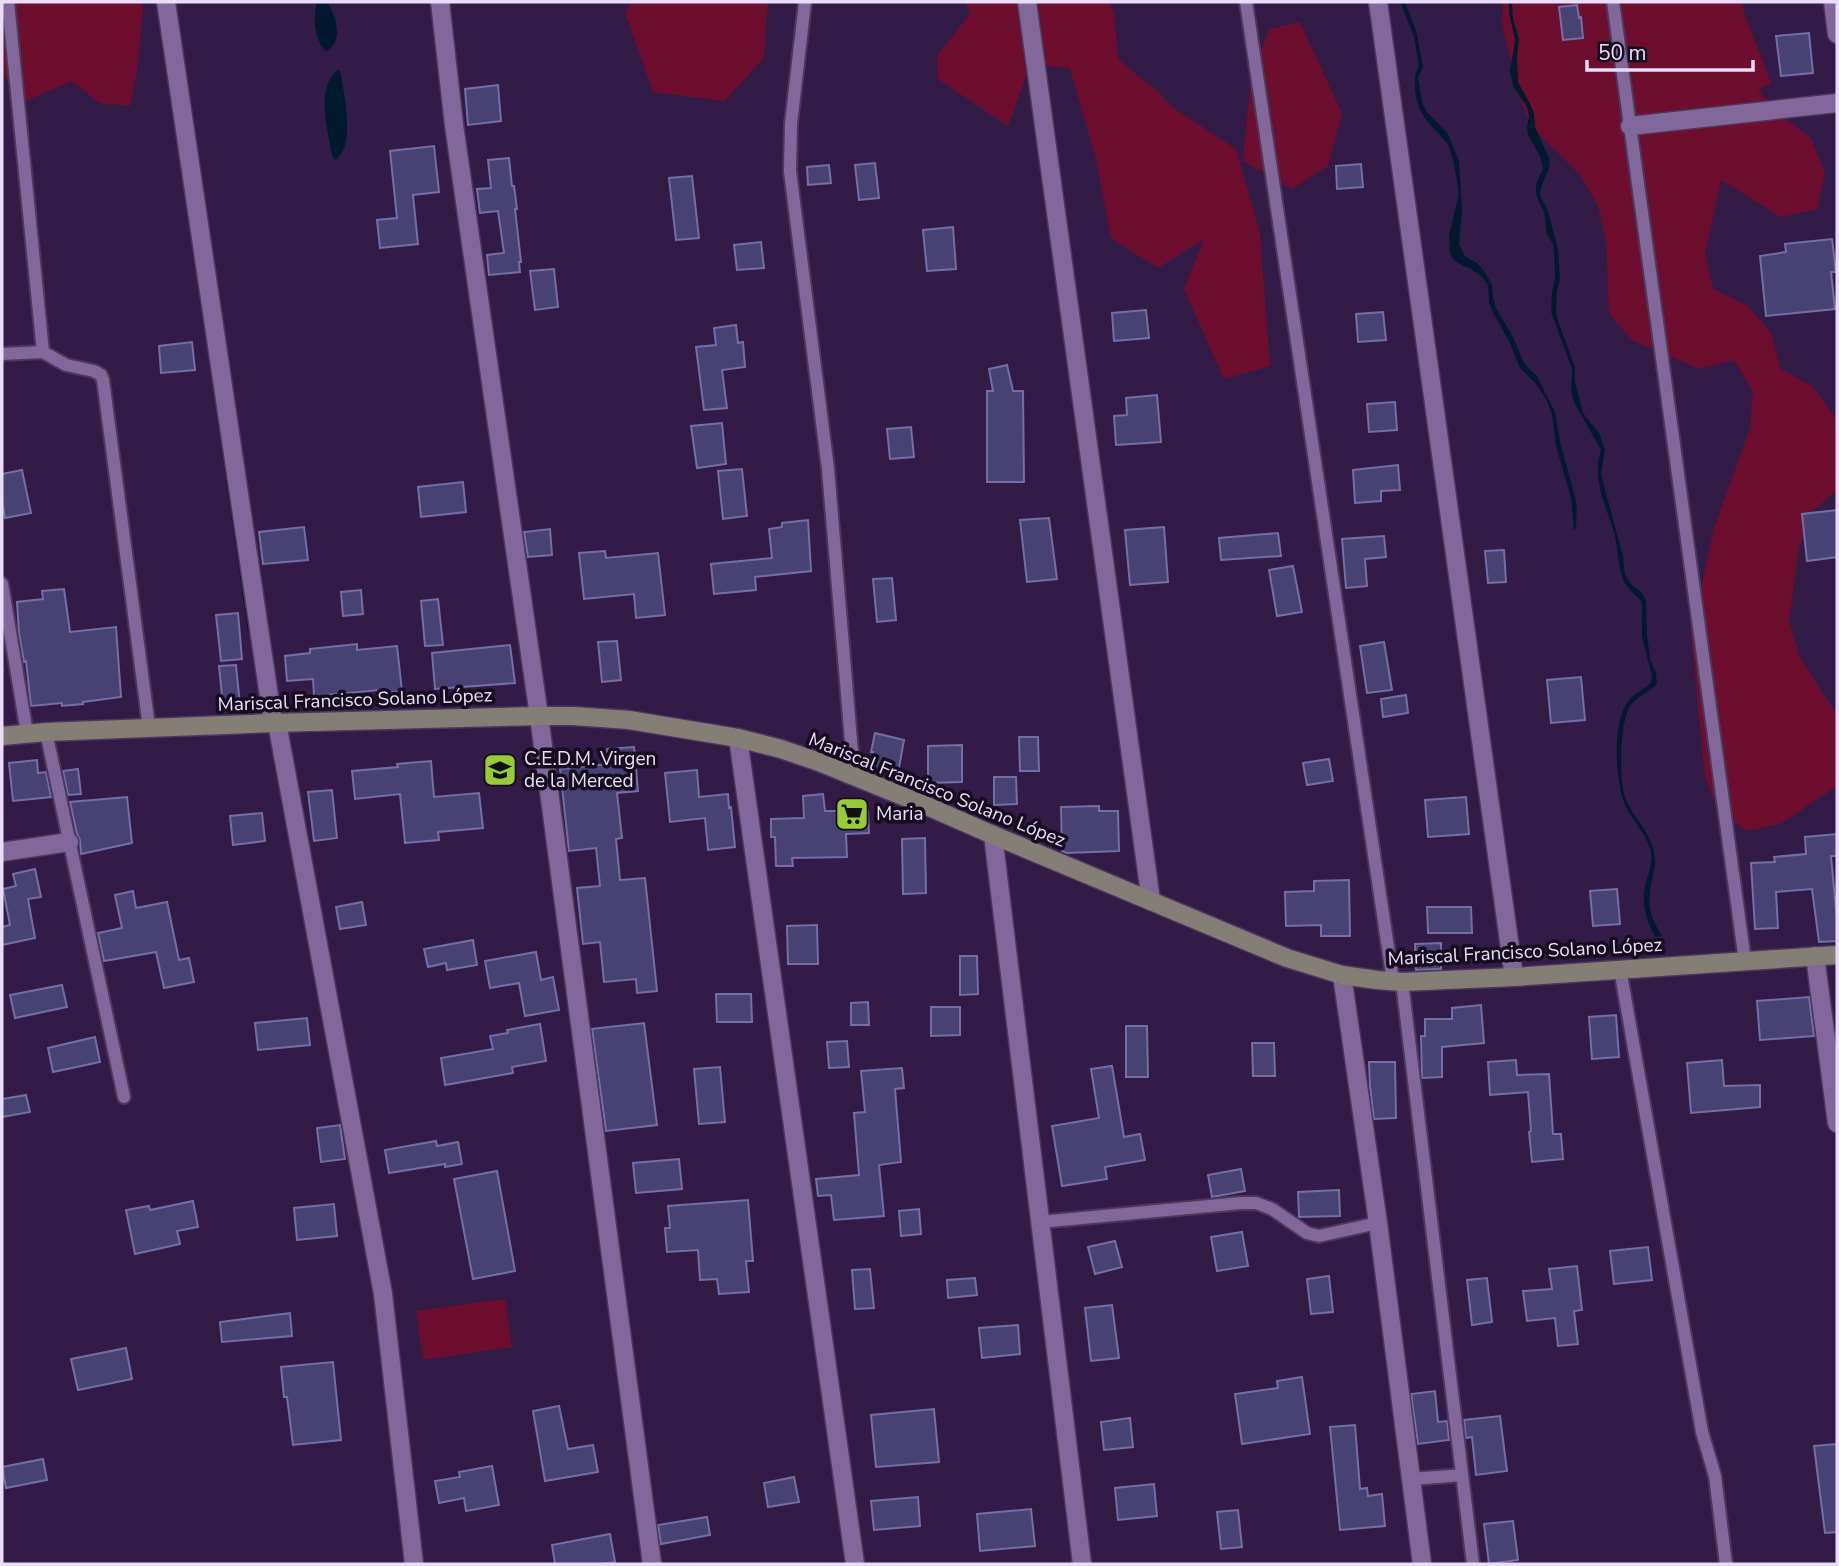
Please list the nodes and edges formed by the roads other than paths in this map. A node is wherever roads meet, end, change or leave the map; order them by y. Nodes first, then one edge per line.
1 (9, 2) edge
2 (166, 2) edge
3 (440, 2) edge
4 (805, 2) edge
5 (1027, 2) edge
6 (1246, 2) edge
7 (1378, 2) edge
8 (1613, 2) edge
9 (1833, 2) edge
10 (1837, 34) edge
11 (1837, 103) edge
12 (1630, 127) junction
13 (44, 352) junction
14 (2, 354) edge
15 (2, 584) edge
16 (539, 716) junction
17 (275, 723) junction
18 (149, 727) junction
19 (46, 732) junction
20 (27, 733) junction
21 (2, 736) edge
22 (738, 738) junction
23 (854, 776) junction
24 (993, 835) junction
25 (69, 842) junction
26 (2, 852) edge
27 (1151, 901) junction
28 (1837, 955) edge
29 (1815, 956) junction
30 (1745, 961) junction
31 (1620, 969) junction
32 (1342, 975) junction
33 (1514, 977) junction
34 (1398, 982) junction
35 (124, 1097) dead end
36 (1837, 1123) edge
37 (1040, 1222) junction
38 (1378, 1223) junction
39 (1462, 1475) junction
40 (1411, 1479) junction
41 (414, 1564) edge
42 (652, 1564) edge
43 (855, 1564) edge
44 (1082, 1564) edge
45 (1422, 1564) edge
46 (1473, 1564) edge
47 (1726, 1564) edge

1 - 13 lane
2 - 17 street
3 - 16 street
4 - 23 lane
5 - 27 street
6 - 34 lane
7 - 33 street
8 - 12 lane
9 - 10 street
11 - 12 street
12 - 30 lane
13 - 14 lane
13 - 18 lane
15 - 20 lane
16 - 17 main road, Mariscal Francisco Solano López
16 - 22 main road, Mariscal Francisco Solano López
16 - 42 street
17 - 18 main road, Mariscal Francisco Solano López
17 - 41 street
18 - 19 main road, Mariscal Francisco Solano López
19 - 20 main road, Mariscal Francisco Solano López
19 - 25 lane
20 - 21 main road, Mariscal Francisco Solano López
22 - 23 main road, Mariscal Francisco Solano López
22 - 43 street
23 - 24 main road, Mariscal Francisco Solano López
24 - 27 main road, Mariscal Francisco Solano López
24 - 37 street
25 - 26 street
25 - 35 lane
27 - 32 main road, Mariscal Francisco Solano López
28 - 29 main road, Mariscal Francisco Solano López
29 - 30 main road, Mariscal Francisco Solano López
29 - 36 street
30 - 31 main road, Mariscal Francisco Solano López
31 - 33 main road, Mariscal Francisco Solano López
31 - 47 lane
32 - 34 main road, Mariscal Francisco Solano López
32 - 38 street
33 - 34 main road, Mariscal Francisco Solano López
34 - 39 lane
37 - 38 lane
37 - 44 street
38 - 40 street
39 - 40 lane
39 - 46 lane
40 - 45 street

